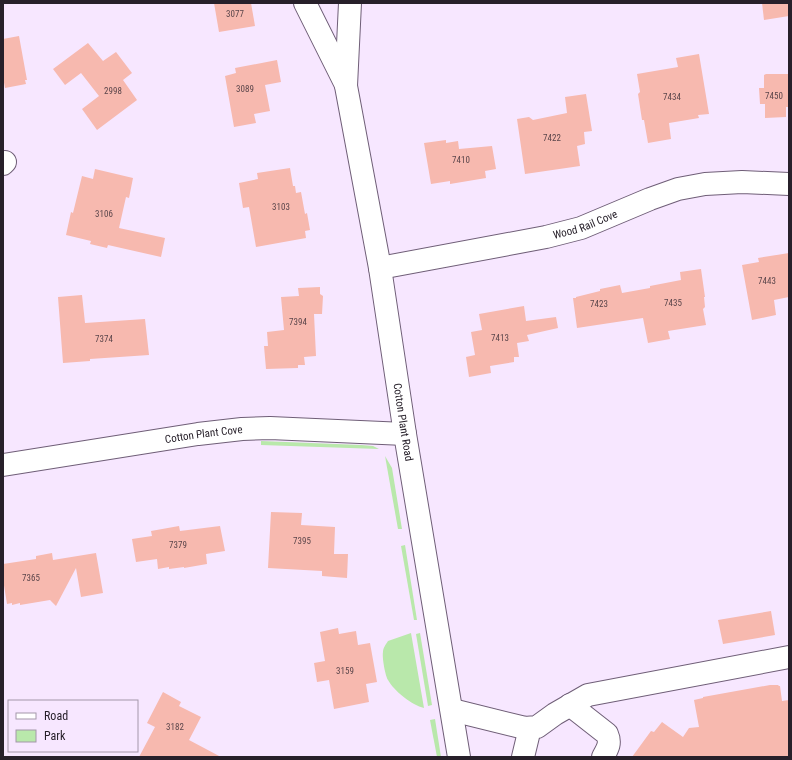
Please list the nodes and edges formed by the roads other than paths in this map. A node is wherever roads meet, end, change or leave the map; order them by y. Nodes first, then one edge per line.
1 (305, 3) edge
2 (350, 3) edge
3 (346, 86) junction
4 (789, 184) edge
5 (380, 268) junction
6 (405, 434) junction
7 (3, 464) edge
8 (789, 657) edge
9 (570, 705) junction
10 (452, 710) junction
11 (530, 728) junction
12 (459, 757) edge
13 (523, 757) edge
14 (603, 757) edge

1 - 3 street, Cotton Plant Road
2 - 3 street, Cotton Plant Road
3 - 5 street, Cotton Plant Road
4 - 5 street, Wood Rail Cove
5 - 6 street, Cotton Plant Road
6 - 7 street, Cotton Plant Cove
6 - 10 street, Cotton Plant Road
8 - 9 street
9 - 11 street
9 - 14 street
10 - 11 street
10 - 12 street, Cotton Plant Road
11 - 13 street

